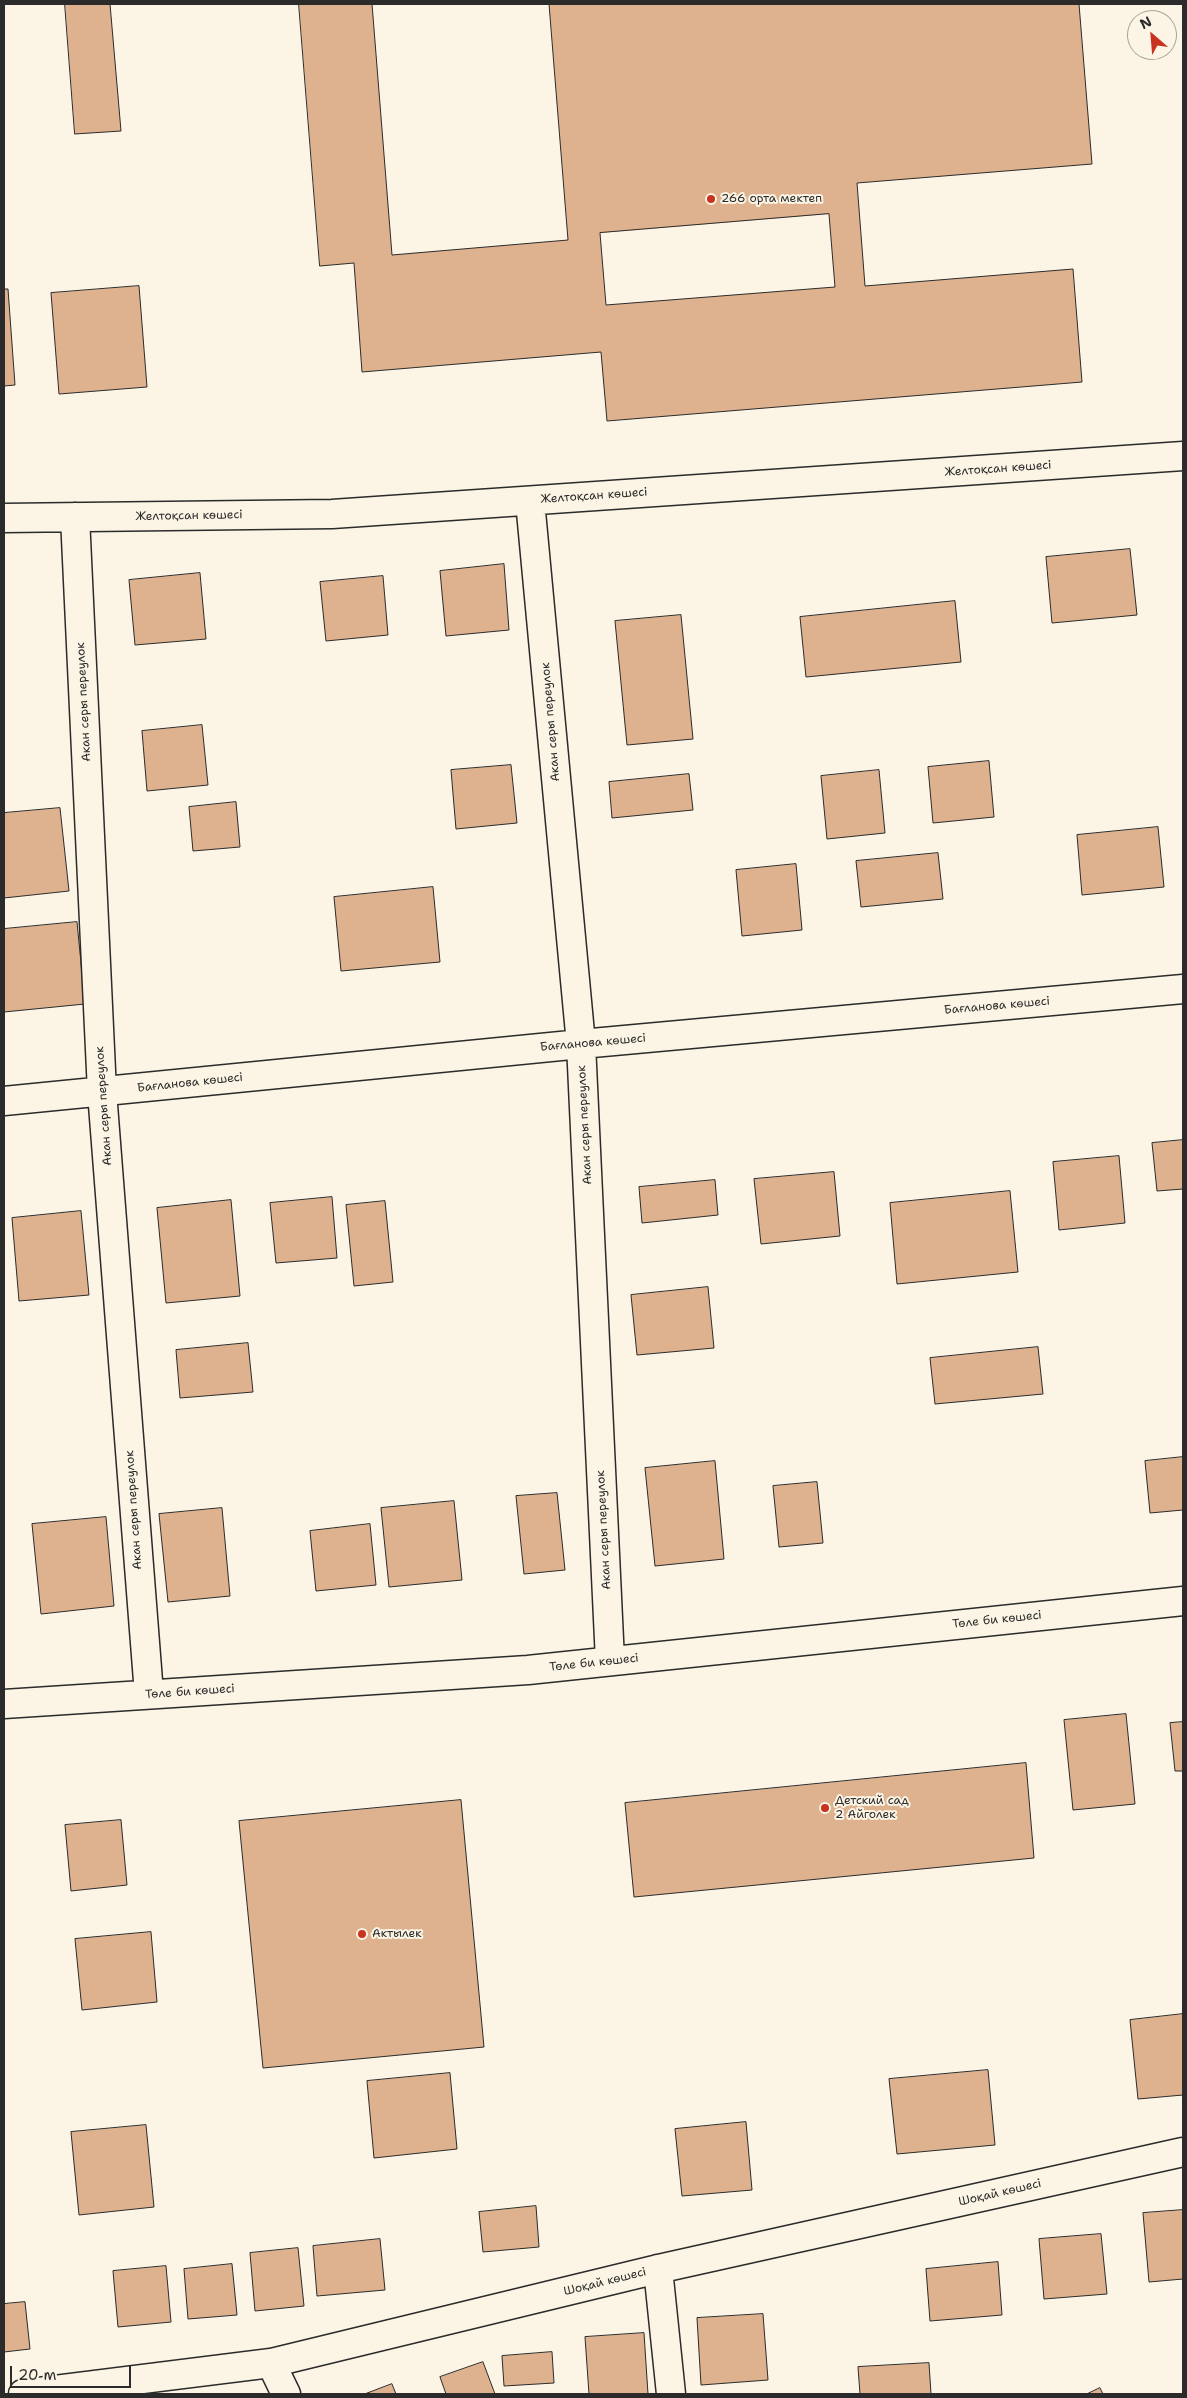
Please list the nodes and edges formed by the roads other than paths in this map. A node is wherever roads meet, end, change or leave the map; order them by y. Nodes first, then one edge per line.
1 (1183, 456) edge
2 (530, 501) junction
3 (75, 517) junction
4 (4, 518) edge
5 (1183, 989) edge
6 (582, 1044) junction
7 (102, 1092) junction
8 (4, 1101) edge
9 (1183, 1601) edge
10 (610, 1661) junction
11 (148, 1694) junction
12 (4, 1704) edge
13 (1183, 2152) edge
14 (658, 2269) junction
15 (271, 2363) junction
16 (23, 2394) edge
17 (286, 2394) edge
18 (672, 2394) edge

1 - 2 street, Желтоқсан көшесі
2 - 3 street, Желтоқсан көшесі
2 - 6 street, Акан серы переулок
3 - 4 street, Желтоқсан көшесі
3 - 7 street, Акан серы переулок
5 - 6 street, Бағланова көшесі
6 - 7 street, Бағланова көшесі
6 - 10 street, Акан серы переулок
7 - 8 street, Бағланова көшесі
7 - 11 street, Акан серы переулок
9 - 10 street, Төле би көшесі
10 - 11 street, Төле би көшесі
11 - 12 street, Төле би көшесі
13 - 14 street, Шоқай көшесі
14 - 15 street, Шоқай көшесі
14 - 18 street
15 - 16 street, Шоқай көшесі
15 - 17 street

